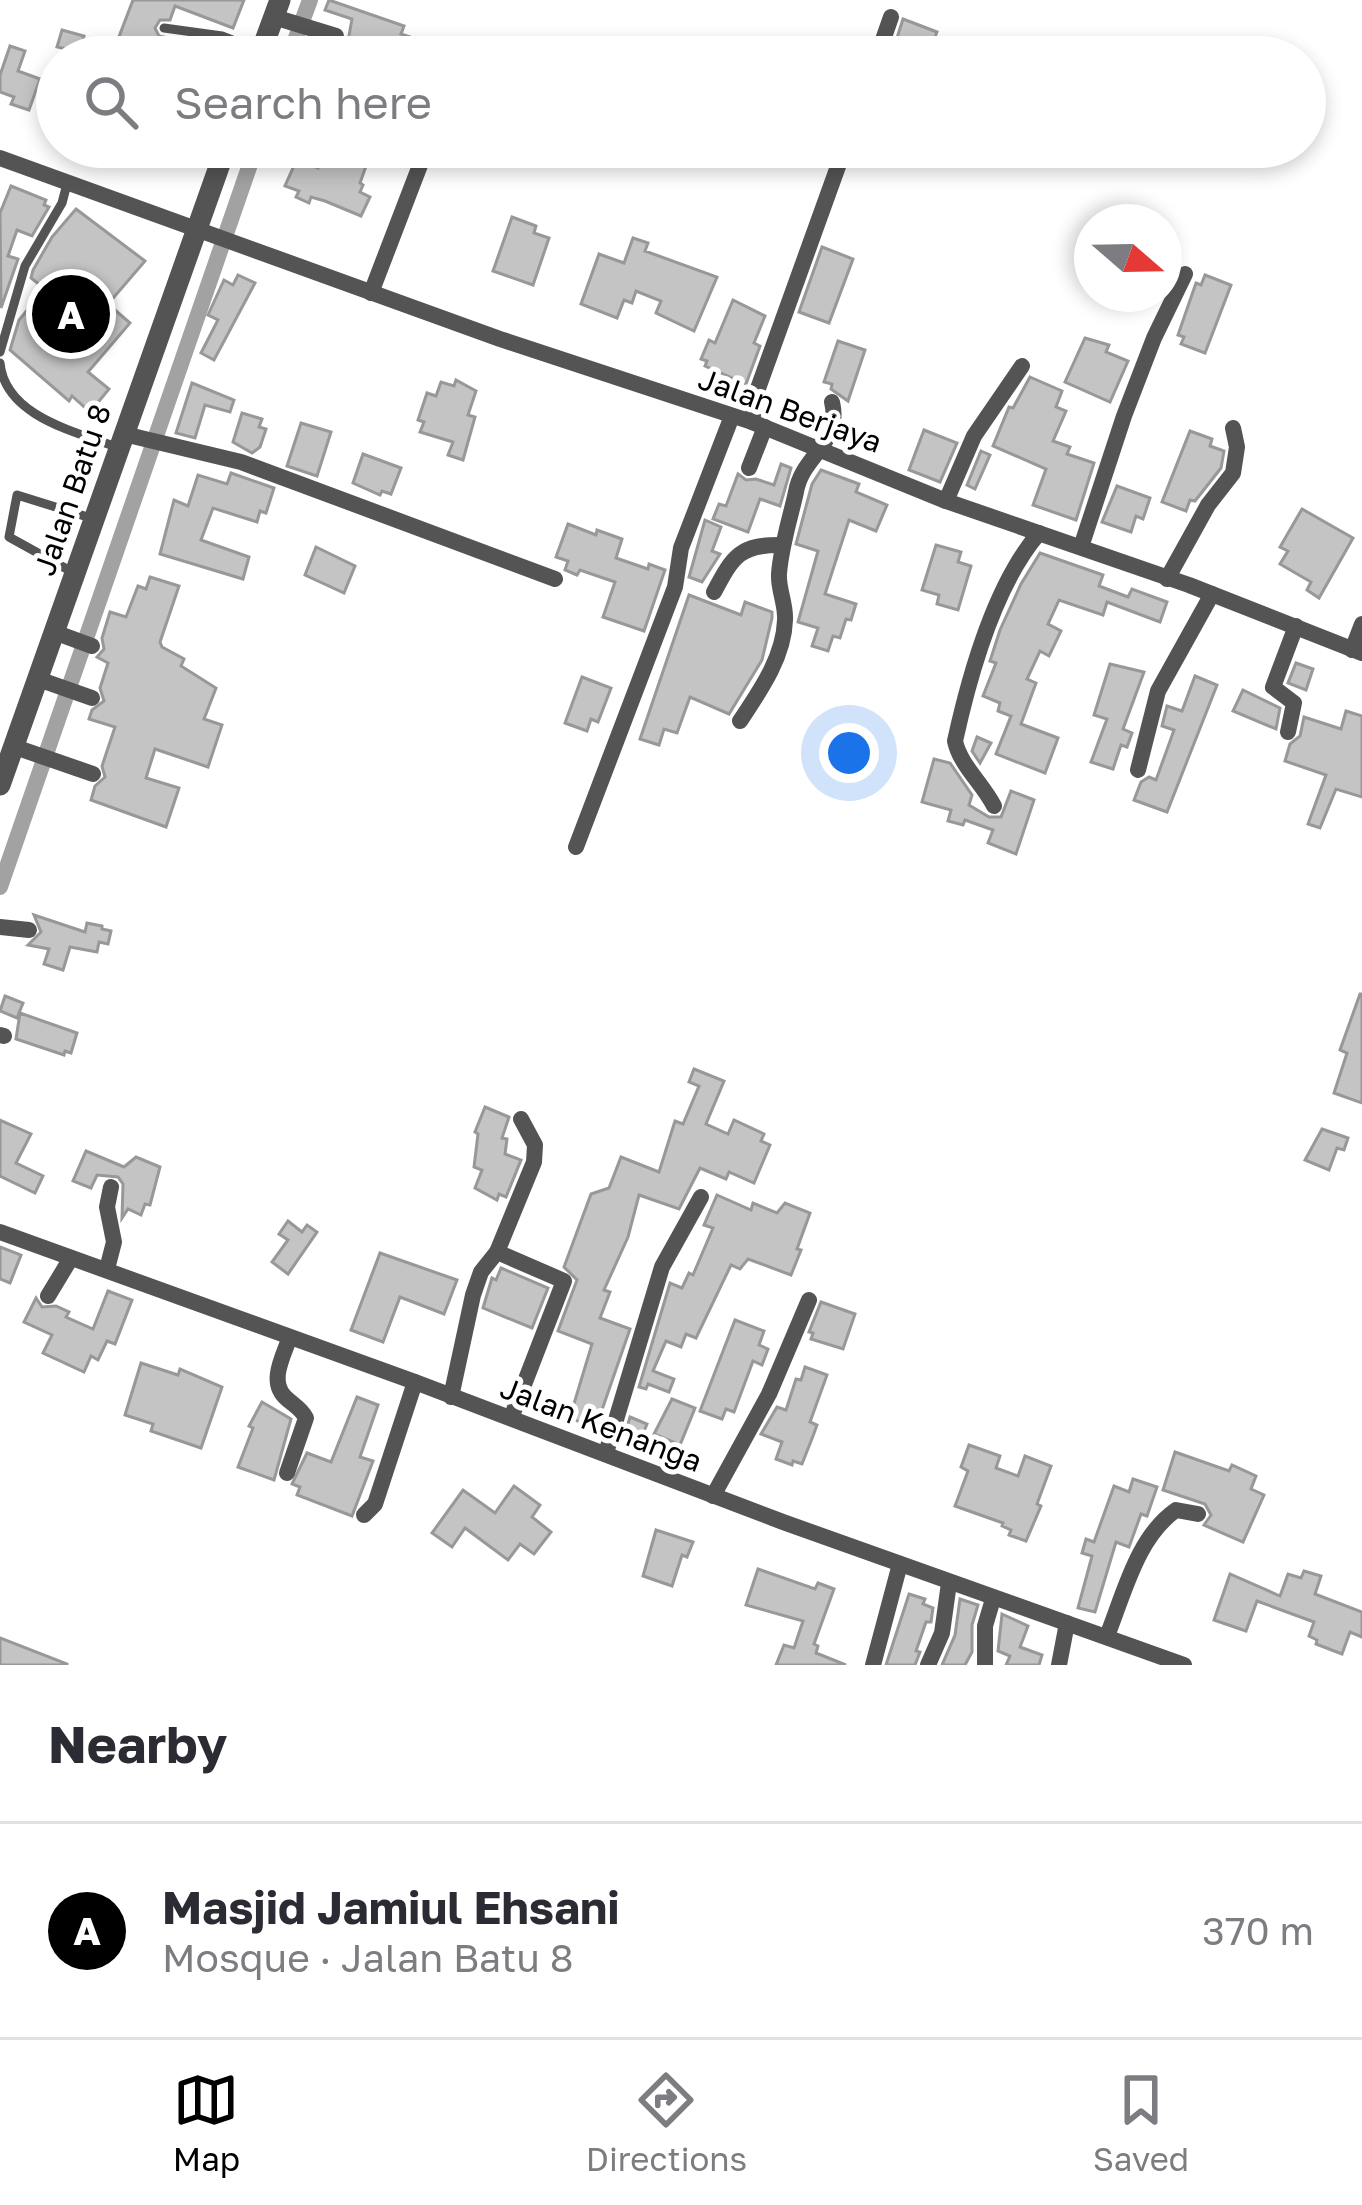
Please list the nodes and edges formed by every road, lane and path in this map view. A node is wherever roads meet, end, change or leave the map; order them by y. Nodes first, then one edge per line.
1 (283, 13) edge
2 (891, 16) dead end
3 (164, 28) dead end
4 (330, 34) dead end
5 (222, 36) edge
6 (884, 36) edge
7 (0, 158) edge
8 (221, 168) edge
9 (419, 168) edge
10 (837, 168) edge
11 (67, 184) junction
12 (205, 234) junction
13 (1185, 274) dead end
14 (371, 293) junction
15 (0, 352) edge
16 (0, 363) edge
17 (1022, 366) dead end
18 (832, 402) dead end
19 (732, 416) junction
20 (759, 424) junction
21 (1233, 428) dead end
22 (130, 440) junction
23 (824, 450) junction
24 (749, 468) dead end
25 (0, 491) edge
26 (17, 495) junction
27 (946, 501) junction
28 (94, 519) junction
29 (1039, 533) junction
30 (783, 545) junction
31 (1081, 547) junction
32 (75, 574) junction
33 (555, 579) dead end
34 (1167, 579) junction
35 (714, 592) dead end
36 (1212, 594) junction
37 (1362, 624) edge
38 (1295, 626) junction
39 (54, 632) junction
40 (85, 644) dead end
41 (1357, 652) edge
42 (46, 682) junction
43 (92, 698) dead end
44 (740, 721) dead end
45 (1288, 732) dead end
46 (9, 748) edge
47 (1138, 770) dead end
48 (93, 774) dead end
49 (0, 785) edge
50 (994, 806) dead end
51 (576, 847) dead end
52 (2, 927) edge
53 (29, 930) dead end
54 (521, 1119) dead end
55 (111, 1187) dead end
56 (701, 1197) dead end
57 (0, 1232) edge
58 (496, 1252) junction
59 (71, 1258) junction
60 (107, 1269) junction
61 (48, 1296) dead end
62 (809, 1300) dead end
63 (289, 1339) junction
64 (415, 1382) junction
65 (451, 1397) junction
66 (511, 1418) junction
67 (606, 1453) junction
68 (287, 1473) dead end
69 (713, 1496) junction
70 (1198, 1514) dead end
71 (364, 1515) dead end
72 (900, 1564) junction
73 (950, 1583) junction
74 (994, 1599) junction
75 (1066, 1623) junction
76 (1107, 1636) junction
77 (1181, 1664) edge
78 (873, 1665) edge
79 (928, 1665) edge
80 (985, 1665) edge
81 (1059, 1665) edge

1 - 4 street
2 - 6 street
3 - 5 lane
7 - 11 street, Jalan Berjaya
8 - 12 street, Jalan Batu 8
9 - 14 street
10 - 20 street
11 - 12 street, Jalan Berjaya
11 - 15 lane
12 - 14 street, Jalan Berjaya
12 - 22 street, Jalan Batu 8
13 - 31 street
14 - 19 street, Jalan Berjaya
16 - 22 lane
17 - 27 street
18 - 23 street
19 - 20 street, Jalan Berjaya
19 - 51 street
20 - 23 street, Jalan Berjaya
20 - 24 street
21 - 34 street
22 - 28 street, Jalan Batu 8
22 - 33 street
23 - 27 street, Jalan Berjaya
23 - 30 street
25 - 26 lane
26 - 28 lane
26 - 32 lane
27 - 29 street, Jalan Berjaya
28 - 32 street, Jalan Batu 8
29 - 31 street, Jalan Berjaya
29 - 50 street
30 - 35 street
30 - 44 street
31 - 34 street, Jalan Berjaya
32 - 39 street, Jalan Batu 8
34 - 36 street, Jalan Berjaya
36 - 38 street, Jalan Berjaya
36 - 47 street
37 - 41 street
38 - 41 street, Jalan Berjaya
38 - 45 street
39 - 40 street
39 - 42 street, Jalan Batu 8
42 - 43 street
42 - 46 street, Jalan Batu 8
46 - 48 street
46 - 49 street, Jalan Batu 8
52 - 53 street
54 - 58 street
55 - 60 street
56 - 67 street
57 - 59 street, Jalan Kenanga
58 - 65 street
58 - 66 street
59 - 60 street, Jalan Kenanga
59 - 61 street
60 - 63 street, Jalan Kenanga
62 - 69 street
63 - 64 street, Jalan Kenanga
63 - 68 street
64 - 65 street, Jalan Kenanga
64 - 71 street
65 - 66 street, Jalan Kenanga
66 - 67 street, Jalan Kenanga
67 - 69 street, Jalan Kenanga
69 - 72 street, Jalan Kenanga
70 - 76 street
72 - 73 street, Jalan Kenanga
72 - 78 street
73 - 74 street, Jalan Kenanga
73 - 79 street
74 - 75 street, Jalan Kenanga
74 - 80 street
75 - 76 street, Jalan Kenanga
75 - 81 street
76 - 77 street, Jalan Kenanga

